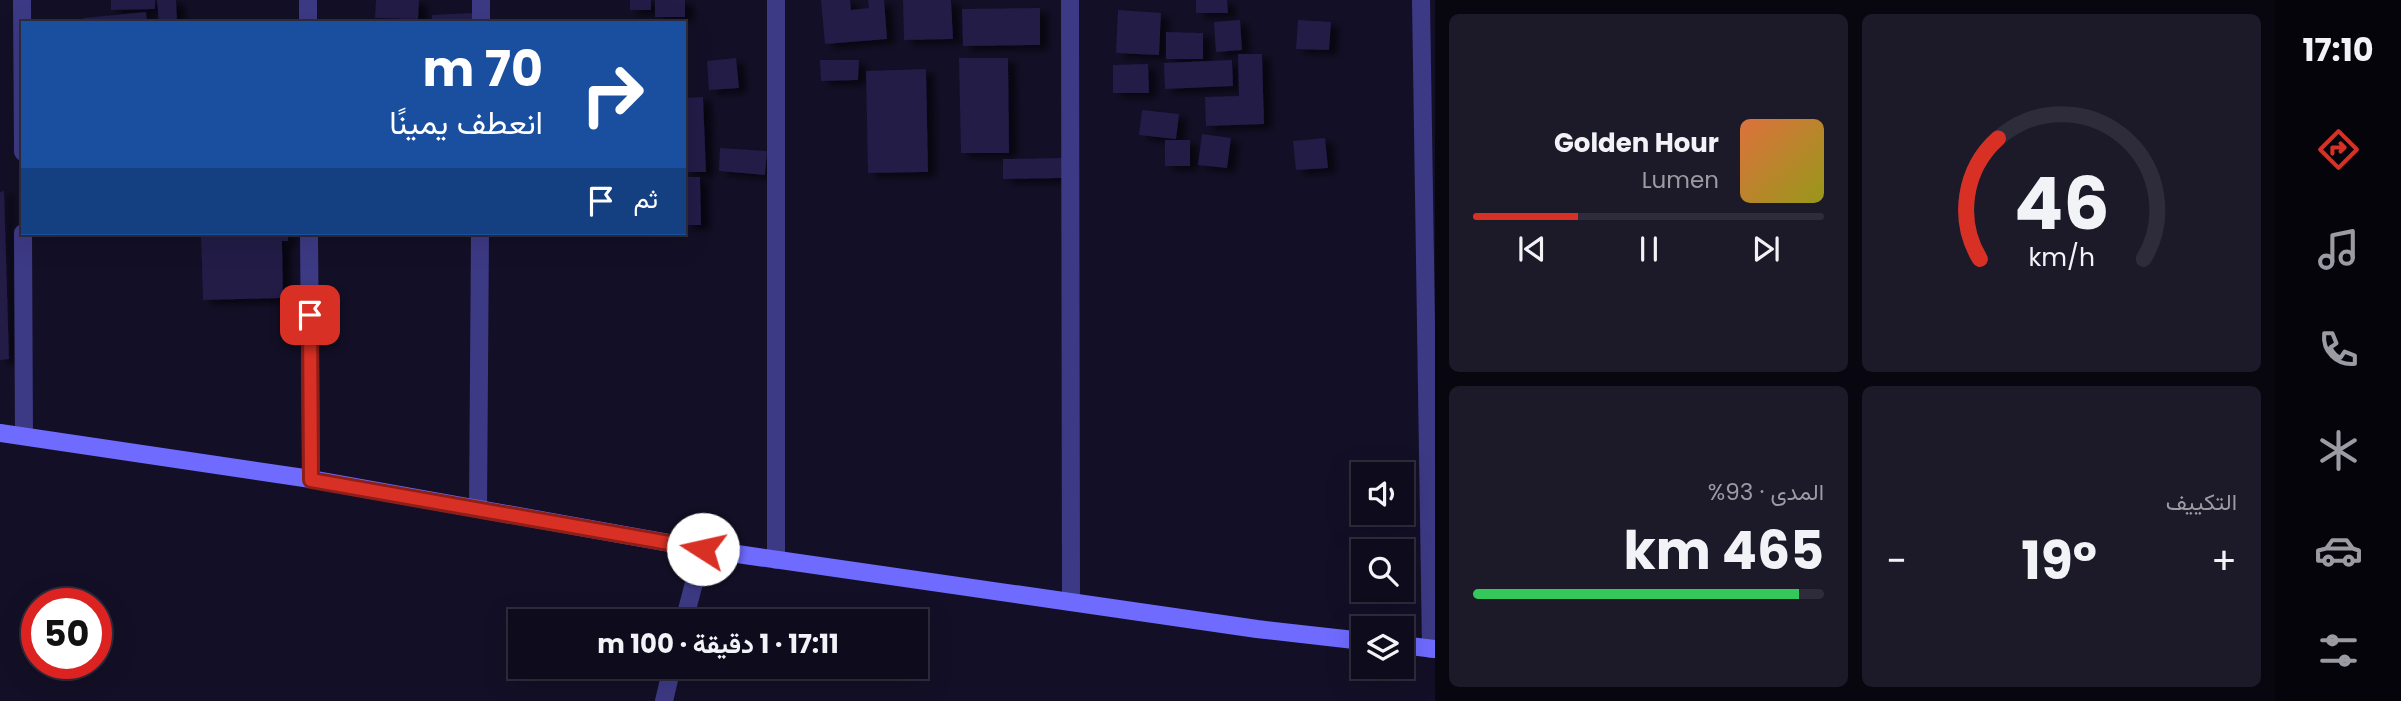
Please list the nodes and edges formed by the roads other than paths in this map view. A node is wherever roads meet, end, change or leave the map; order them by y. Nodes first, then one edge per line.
1 (22, 0) edge
2 (308, 0) edge
3 (481, 0) edge
4 (776, 0) edge
5 (1070, 0) edge
6 (1421, 0) edge
7 (22, 21) edge
8 (308, 21) edge
9 (481, 21) edge
10 (23, 235) edge
11 (309, 235) edge
12 (480, 235) edge
13 (0, 433) edge
14 (24, 436) junction
15 (311, 480) junction
16 (478, 509) junction
17 (703, 549) junction
18 (776, 560) junction
19 (1071, 602) junction
20 (687, 609) edge
21 (1351, 640) edge
22 (1414, 647) edge
23 (1433, 649) edge
24 (669, 679) edge
25 (664, 701) edge

1 - 7 street
2 - 8 street
3 - 9 street
4 - 18 street
5 - 19 street
6 - 23 street
10 - 14 street
11 - 15 street
12 - 16 street
13 - 14 main road
14 - 15 main road
15 - 16 main road
16 - 17 main road
17 - 18 main road
17 - 20 street
18 - 19 main road
19 - 21 main road
22 - 23 main road
24 - 25 street

